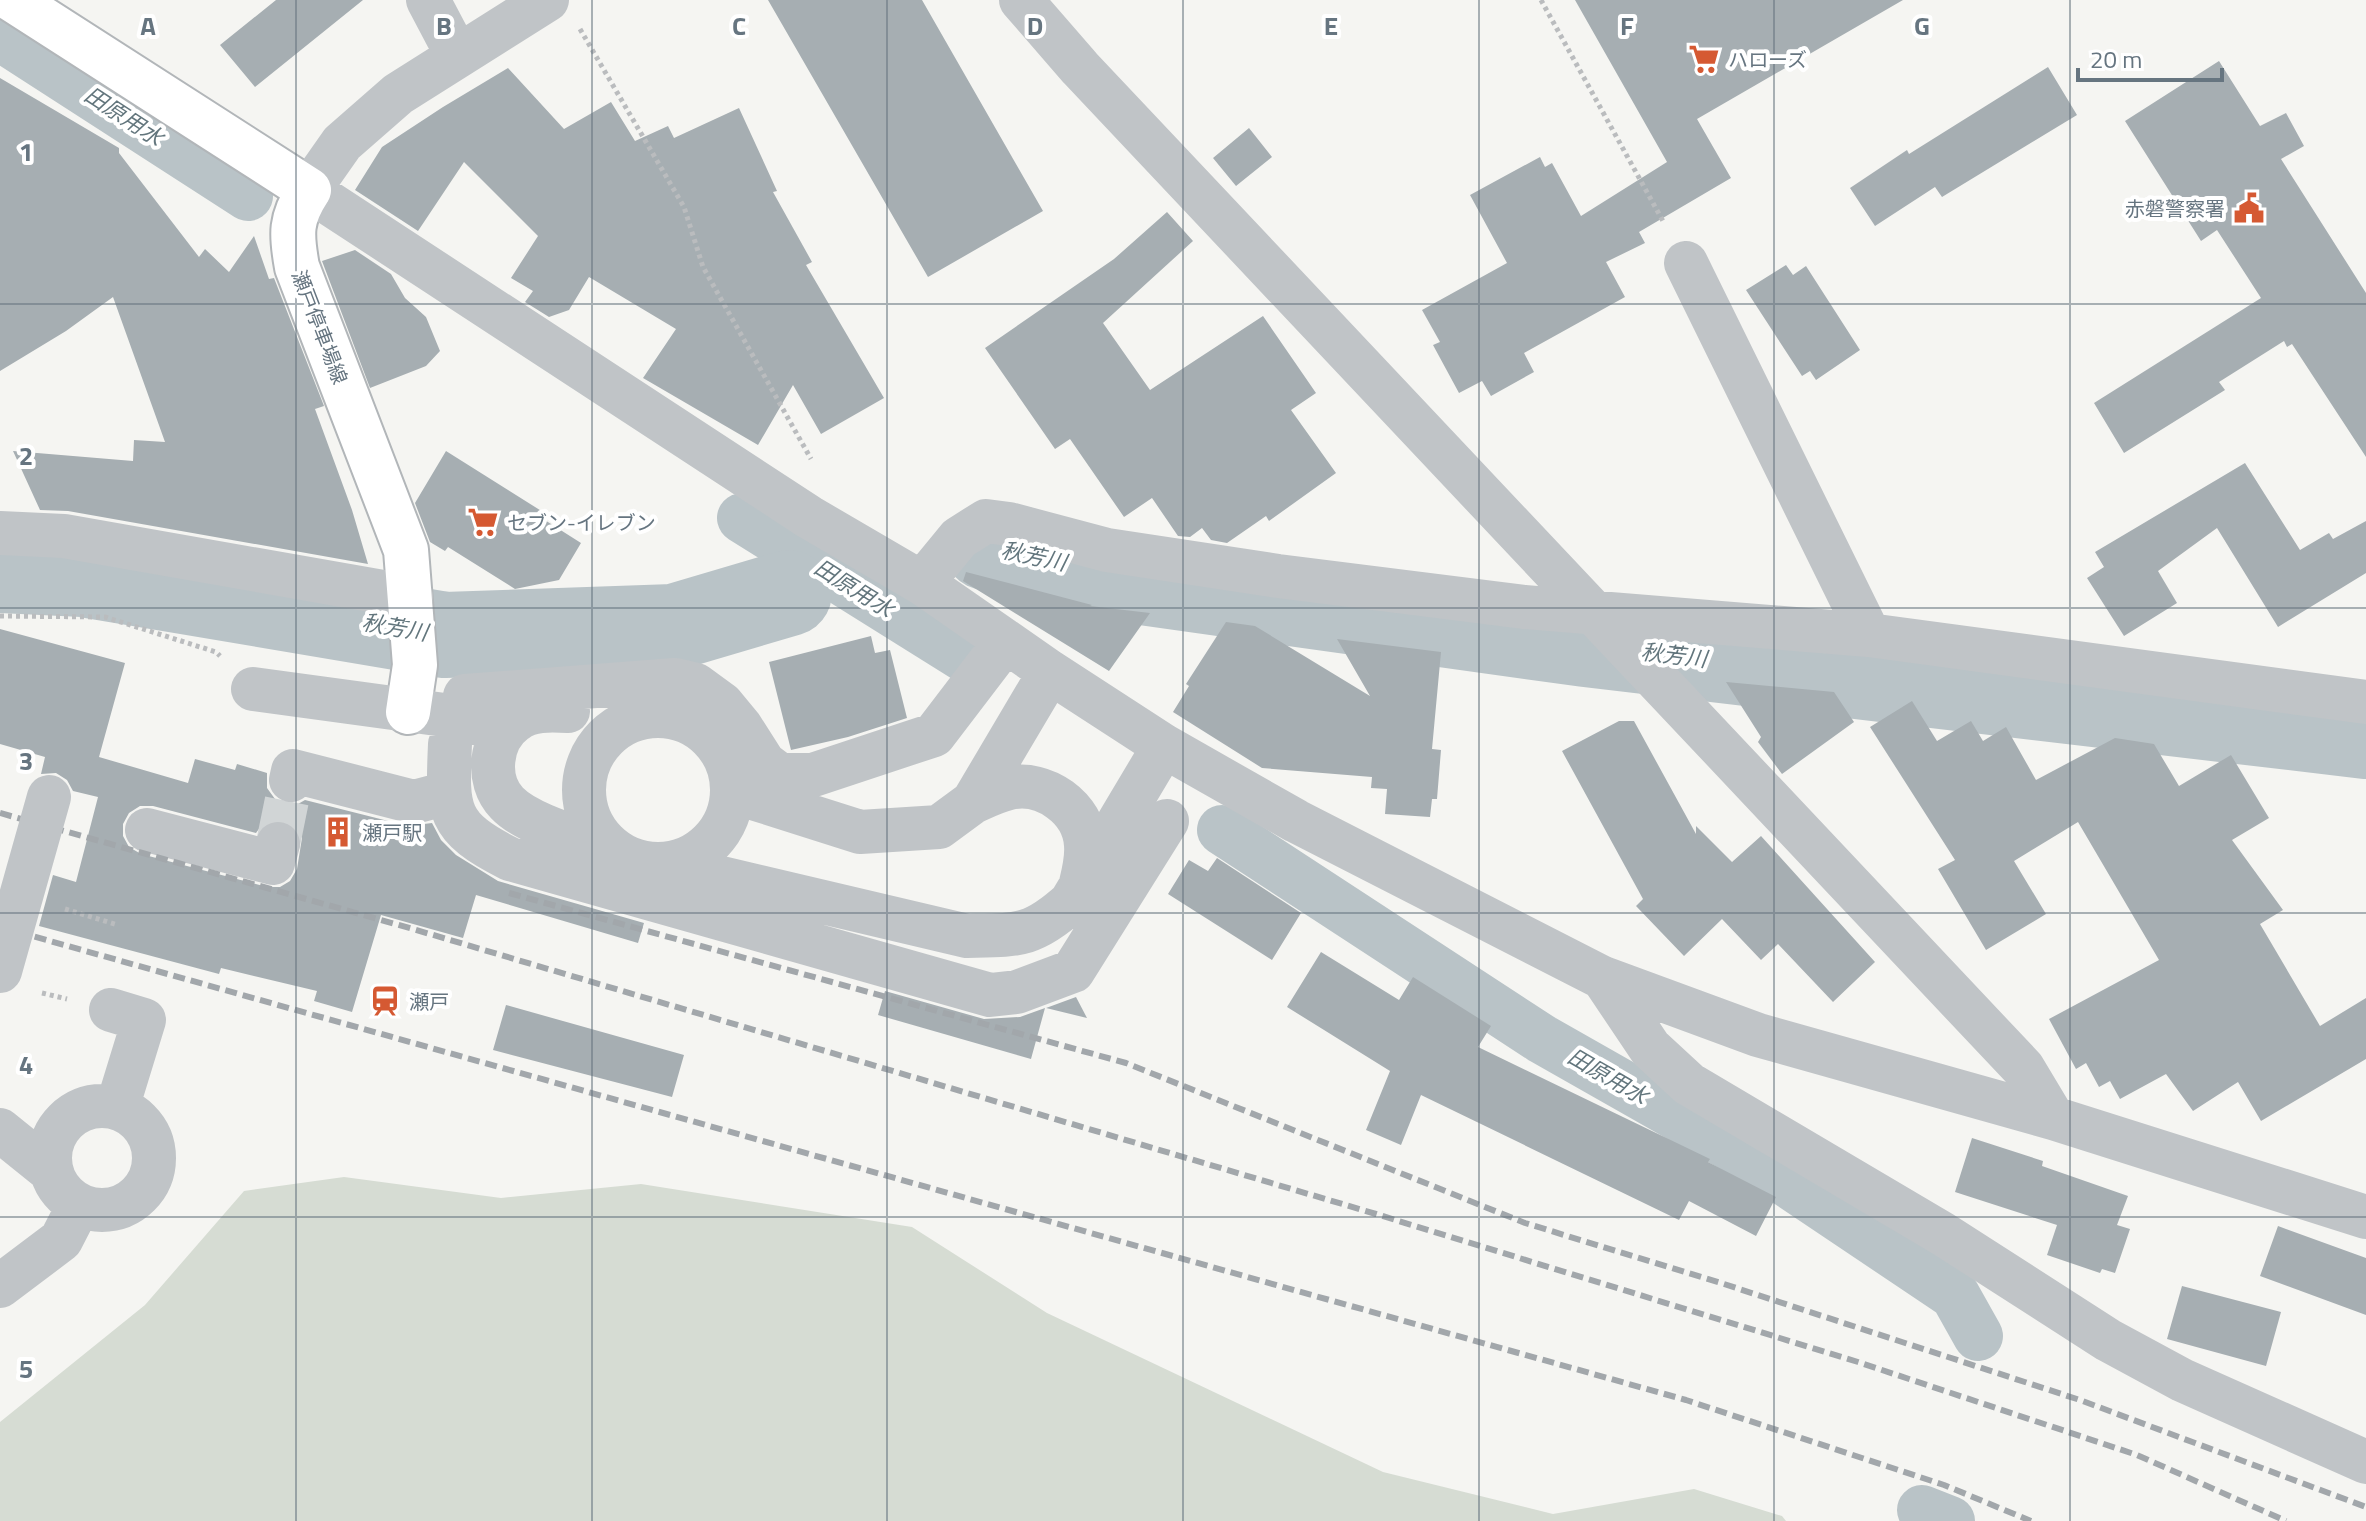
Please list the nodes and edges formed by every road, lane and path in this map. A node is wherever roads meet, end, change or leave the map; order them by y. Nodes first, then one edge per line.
1 (13, 0) edge
2 (428, 0) edge
3 (1021, 0) edge
4 (1541, 0) edge
5 (563, 13) edge
6 (457, 55) junction
7 (309, 190) junction
8 (1686, 263) joint
9 (809, 517) junction
10 (0, 533) edge
11 (922, 583) junction
12 (411, 597) junction
13 (1595, 614) junction
14 (0, 616) edge
15 (1869, 635) junction
16 (992, 659) dead end
17 (1050, 672) junction
18 (253, 689) joint
19 (465, 696) dead end
20 (2366, 702) edge
21 (408, 712) junction
22 (638, 718) junction
23 (503, 732) junction
24 (450, 744) dead end
25 (1164, 746) junction
26 (730, 770) junction
27 (291, 780) dead end
28 (448, 793) junction
29 (49, 797) dead end
30 (973, 802) junction
31 (1167, 821) dead end
32 (147, 830) dead end
33 (278, 844) dead end
34 (613, 849) junction
35 (662, 864) junction
36 (1080, 887) junction
37 (1603, 978) junction
38 (14, 980) edge
39 (111, 1010) joint
40 (117, 1108) junction
41 (68, 1118) junction
42 (2053, 1118) junction
43 (1, 1130) edge
44 (52, 1172) junction
45 (79, 1205) junction
46 (2366, 1217) edge
47 (0, 1286) edge
48 (2366, 1462) edge

1 - 7 main road
2 - 6 street
3 - 13 street
4 - 8 path
5 - 6 street
5 - 9 path
6 - 7 street
7 - 9 street
7 - 12 main road, 瀬戸停車場線
8 - 15 street
9 - 11 street
10 - 12 street
11 - 13 street
11 - 17 street
12 - 21 main road, 瀬戸停車場線
13 - 15 street
13 - 42 street
14 - 18 path
15 - 20 street
16 - 19 street
17 - 25 street
17 - 30 street
18 - 21 street
21 - 23 street
22 - 23 street
22 - 26 street
22 - 34 street
23 - 34 street
24 - 28 street
25 - 36 street
25 - 37 street
26 - 30 street
26 - 35 street
27 - 28 street
28 - 31 street
29 - 38 street, bridge
30 - 36 street
32 - 33 street
34 - 35 street
35 - 36 street
37 - 42 street
37 - 48 street
38 - 39 path
39 - 40 street
40 - 41 street
40 - 45 street
41 - 43 street
41 - 44 street
42 - 46 street
43 - 44 street
44 - 45 street
45 - 47 street

